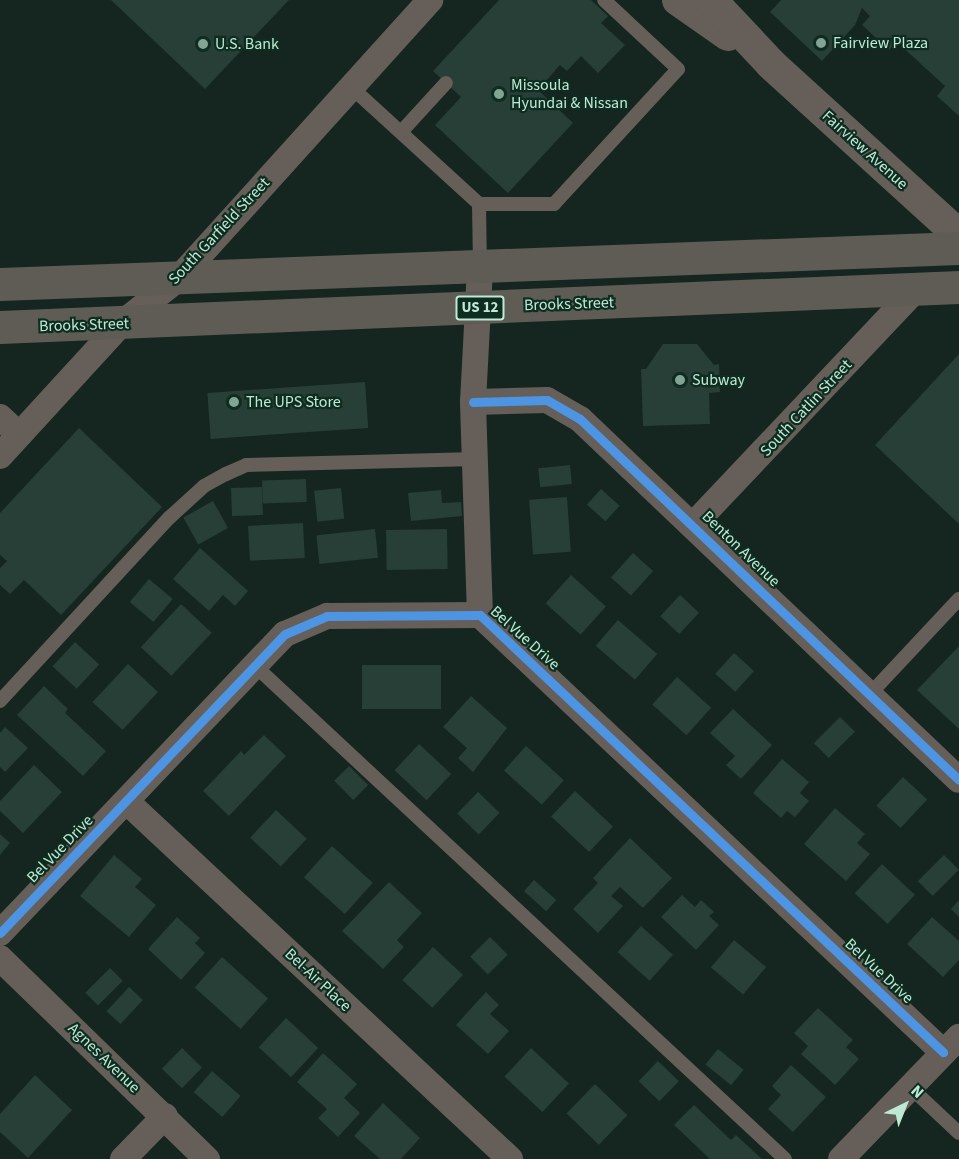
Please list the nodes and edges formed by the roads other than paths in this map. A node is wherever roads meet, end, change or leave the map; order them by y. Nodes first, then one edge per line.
1 (430, 0) edge
2 (604, 0) edge
3 (678, 0) edge
4 (711, 0) edge
5 (771, 64) junction
6 (446, 84) dead end
7 (351, 87) junction
8 (402, 131) junction
9 (479, 204) junction
10 (958, 236) edge
11 (480, 267) junction
12 (179, 278) junction
13 (0, 284) edge
14 (959, 287) edge
15 (915, 290) junction
16 (476, 308) junction
17 (121, 324) junction
18 (0, 327) edge
19 (473, 402) junction
20 (0, 417) edge
21 (20, 435) junction
22 (0, 456) edge
23 (476, 459) junction
24 (694, 524) junction
25 (959, 599) edge
26 (480, 615) junction
27 (255, 665) junction
28 (870, 694) junction
29 (0, 701) edge
30 (959, 780) edge
31 (126, 801) junction
32 (0, 933) edge
33 (0, 958) edge
34 (951, 1044) edge
35 (910, 1087) junction
36 (165, 1116) junction
37 (959, 1133) edge
38 (123, 1159) edge
39 (207, 1159) edge
40 (510, 1159) edge
41 (785, 1159) edge
42 (841, 1159) edge

1 - 7 street, South Garfield Street
2 - 9 lane
3 - 5 street
4 - 5 street
5 - 10 street, Fairview Avenue
6 - 8 lane
7 - 8 lane
7 - 12 street, South Garfield Street
8 - 9 lane
9 - 11 lane
10 - 11 highway
11 - 12 highway
11 - 16 street, Bel Vue Drive
12 - 13 highway
12 - 17 street, South Garfield Street
14 - 15 highway, Brooks Street / US 12
15 - 16 highway, Brooks Street / US 12
15 - 24 street, South Catlin Street
16 - 17 highway, Brooks Street / US 12
16 - 19 street, Bel Vue Drive
17 - 18 highway, Brooks Street / US 12
17 - 21 street, South Garfield Street
19 - 23 street, Bel Vue Drive
19 - 24 street, Benton Avenue
20 - 21 street
21 - 22 street, South Garfield Street
23 - 26 street, Bel Vue Drive
23 - 29 lane
24 - 28 street, Benton Avenue
25 - 28 lane
26 - 27 street, Bel Vue Drive
26 - 34 street, Bel Vue Drive
27 - 31 street, Bel Vue Drive
27 - 41 lane
28 - 30 street, Benton Avenue
31 - 32 street, Bel Vue Drive
31 - 40 street, Bel-Air Place
33 - 36 street, Agnes Avenue
34 - 35 street
35 - 37 lane
35 - 42 street
36 - 38 street
36 - 39 street, Agnes Avenue

